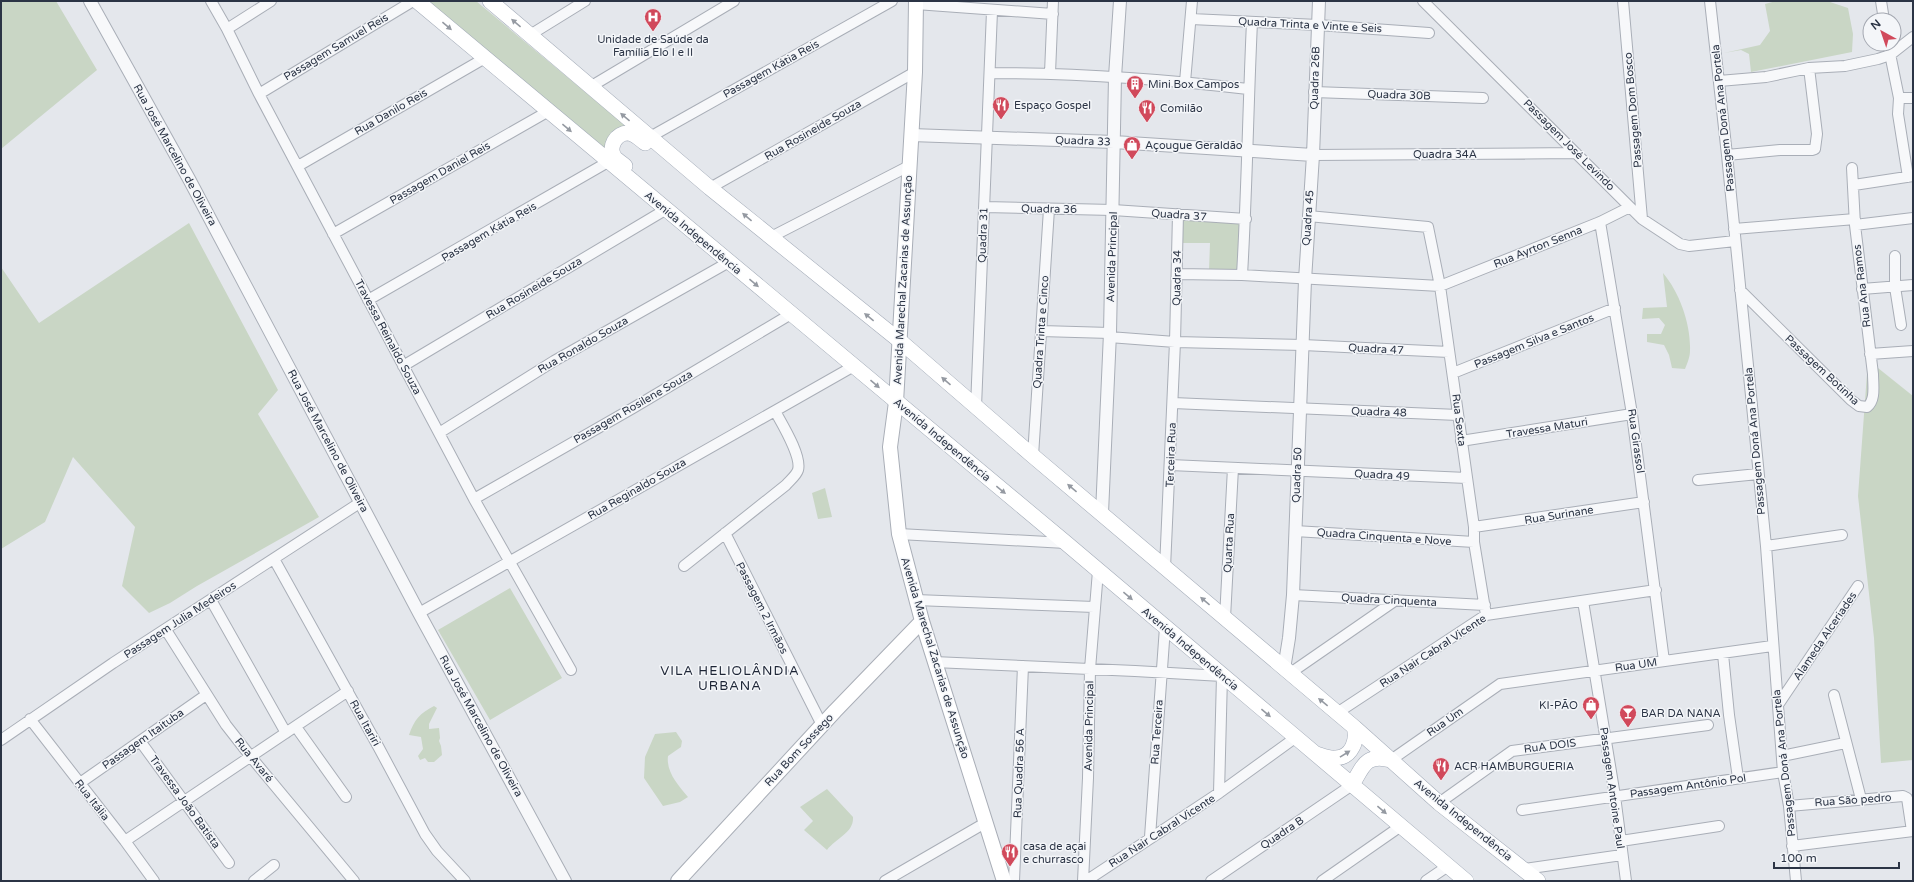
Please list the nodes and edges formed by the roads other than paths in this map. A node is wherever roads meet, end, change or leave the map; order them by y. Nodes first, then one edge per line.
1 (90, 1) edge
2 (211, 1) edge
3 (271, 1) edge
4 (414, 1) edge
5 (417, 1) edge
6 (490, 1) edge
7 (585, 1) edge
8 (734, 1) edge
9 (892, 1) edge
10 (1054, 1) edge
11 (1120, 1) edge
12 (1192, 1) edge
13 (1319, 1) edge
14 (1423, 1) edge
15 (1623, 1) edge
16 (1710, 1) edge
17 (1881, 1) edge
18 (916, 2) edge
19 (992, 11) junction
20 (1883, 12) edge
21 (1053, 14) junction
22 (1191, 19) junction
23 (1252, 22) junction
24 (1318, 25) junction
25 (227, 29) junction
26 (1429, 33) dead end
27 (530, 35) junction
28 (1913, 38) edge
29 (1889, 52) edge
30 (1890, 55) junction
31 (485, 58) junction
32 (1809, 68) junction
33 (915, 72) junction
34 (990, 73) junction
35 (1050, 73) junction
36 (1115, 77) junction
37 (1185, 82) junction
38 (1719, 82) junction
39 (590, 87) junction
40 (1248, 89) junction
41 (1314, 92) junction
42 (259, 94) junction
43 (1483, 98) dead end
44 (1899, 98) junction
45 (1913, 98) edge
46 (547, 112) junction
47 (911, 135) junction
48 (650, 138) junction
49 (986, 138) junction
50 (1114, 142) junction
51 (1248, 151) junction
52 (1576, 153) junction
53 (1313, 155) junction
54 (1727, 155) junction
55 (608, 162) junction
56 (298, 166) junction
57 (909, 166) junction
58 (1852, 168) dead end
59 (1910, 177) edge
60 (1854, 185) junction
61 (710, 188) junction
62 (732, 205) junction
63 (984, 207) junction
64 (1049, 209) junction
65 (665, 210) junction
66 (1113, 210) junction
67 (1635, 211) junction
68 (1178, 214) junction
69 (1308, 216) junction
70 (1913, 218) edge
71 (1246, 219) junction
72 (1642, 219) junction
73 (1600, 222) junction
74 (1855, 222) junction
75 (1734, 229) junction
76 (333, 234) junction
77 (771, 237) junction
78 (1735, 241) junction
79 (708, 245) junction
80 (1895, 256) dead end
81 (729, 262) junction
82 (1176, 274) junction
83 (1242, 275) junction
84 (1305, 280) junction
85 (1913, 285) edge
86 (1440, 286) junction
87 (1895, 287) junction
88 (1862, 289) junction
89 (1740, 290) junction
90 (368, 300) junction
91 (1615, 308) junction
92 (791, 314) junction
93 (1901, 325) dead end
94 (1041, 331) junction
95 (1110, 335) junction
96 (900, 341) junction
97 (1175, 342) junction
98 (1303, 345) junction
99 (1913, 351) edge
100 (1449, 352) junction
101 (1870, 354) junction
102 (403, 366) junction
103 (854, 366) junction
104 (1453, 373) junction
105 (896, 402) junction
106 (1173, 403) junction
107 (976, 407) junction
108 (1300, 408) junction
109 (775, 411) junction
110 (1632, 414) junction
111 (1458, 415) junction
112 (439, 433) junction
113 (1461, 441) junction
114 (1033, 456) junction
115 (1170, 465) junction
116 (1233, 468) junction
117 (1297, 471) junction
118 (1758, 474) junction
119 (1467, 478) junction
120 (1698, 480) dead end
121 (474, 499) junction
122 (361, 502) junction
123 (1644, 502) junction
124 (1102, 513) junction
125 (1474, 527) junction
126 (1295, 531) junction
127 (725, 533) junction
128 (899, 534) junction
129 (1842, 535) dead end
130 (1474, 542) junction
131 (1066, 543) junction
132 (1766, 546) junction
133 (274, 559) junction
134 (509, 562) junction
135 (684, 566) dead end
136 (1166, 568) junction
137 (1098, 571) junction
138 (1858, 586) dead end
139 (1656, 590) junction
140 (1293, 595) junction
141 (211, 600) junction
142 (916, 600) junction
143 (1396, 600) junction
144 (1582, 601) junction
145 (1094, 607) junction
146 (1485, 610) junction
147 (419, 613) junction
148 (1225, 618) junction
149 (922, 621) junction
150 (1165, 627) junction
151 (166, 630) junction
152 (1772, 646) junction
153 (1723, 654) junction
154 (934, 662) junction
155 (1664, 662) junction
156 (1023, 666) junction
157 (1090, 669) junction
158 (571, 670) dead end
159 (1287, 671) junction
160 (1594, 671) junction
161 (1161, 672) junction
162 (1222, 676) junction
163 (1500, 684) joint
164 (348, 691) junction
165 (206, 695) junction
166 (1834, 695) dead end
167 (1778, 705) junction
168 (1337, 713) junction
169 (30, 719) junction
170 (822, 725) junction
171 (1708, 725) dead end
172 (296, 727) junction
173 (1354, 727) junction
174 (286, 732) junction
175 (1296, 738) junction
176 (1606, 739) junction
177 (1, 740) edge
178 (140, 741) junction
179 (1845, 743) junction
180 (1314, 754) junction
181 (1782, 756) junction
182 (251, 757) junction
183 (1391, 760) junction
184 (1783, 772) junction
185 (1738, 778) junction
186 (80, 783) junction
187 (1352, 785) junction
188 (1219, 793) junction
189 (1616, 796) junction
190 (346, 797) dead end
191 (1860, 799) junction
192 (185, 800) junction
193 (1439, 803) junction
194 (1789, 806) junction
195 (1522, 810) dead end
196 (985, 823) junction
197 (1401, 826) junction
198 (1720, 826) dead end
199 (1913, 831) edge
200 (1150, 837) junction
201 (125, 841) junction
202 (1621, 841) junction
203 (1792, 846) junction
204 (1622, 855) junction
205 (229, 863) dead end
206 (274, 865) dead end
207 (1448, 866) junction
208 (1524, 869) junction
209 (154, 881) edge
210 (254, 881) edge
211 (354, 881) edge
212 (465, 881) edge
213 (565, 881) edge
214 (678, 881) edge
215 (885, 881) edge
216 (1004, 881) edge
217 (1014, 881) edge
218 (1083, 881) edge
219 (1086, 881) edge
220 (1211, 881) edge
221 (1322, 881) edge
222 (1426, 881) edge
223 (1466, 881) edge
224 (1538, 881) edge
225 (1626, 881) edge
226 (1796, 881) edge

1 - 122 street, Rua José Marcelino de Oliveira
2 - 25 street, Travessa Reinaldo Souza
3 - 25 street
4 - 42 street, Passagem Samuel Reis
5 -> 31 main road, Avenida Independência
27 -> 6 main road, Avenida Independência
7 - 27 street
8 - 39 street
9 - 48 street, Passagem Kátia Reis
10 - 21 street
11 - 36 street, Avenida Principal
12 - 22 street
13 - 24 street, Quadra 26B
14 - 52 street, Passagem José Levindo
15 - 72 street, Passagem Dom Bosco
16 - 38 street, Passagem Doná Ana Portela
17 - 20 street
18 - 19 street
18 - 33 main road, Avenida Marechal Zacarias de Assunção
19 - 21 street
19 - 34 street, Quadra 31
21 - 35 street
22 - 23 street, Quadra Trinta e Vinte e Seis
22 - 37 street
23 - 24 street, Quadra Trinta e Vinte e Seis
23 - 40 street
24 - 26 street, Quadra Trinta e Vinte e Seis
24 - 41 street, Quadra 26B
25 - 42 street, Travessa Reinaldo Souza
27 - 39 main road, Avenida Independência
28 - 30 street
29 - 30 street
30 - 32 street
30 - 44 street
31 - 46 main road, Avenida Independência
31 - 56 street, Rua Danilo Reis
32 - 38 street
32 - 54 street
33 - 47 main road, Avenida Marechal Zacarias de Assunção
33 - 61 street, Rua Rosineide Souza
34 - 35 street
34 - 49 street, Quadra 31
35 - 36 street
36 - 37 street
36 - 50 street, Avenida Principal
37 - 40 street
38 - 54 street, Passagem Doná Ana Portela
48 -> 39 main road, Avenida Independência
40 - 51 street
41 - 43 street, Quadra 30B
41 - 53 street, Quadra 26B
42 - 56 street, Travessa Reinaldo Souza
44 - 45 street
44 - 59 street
46 -> 55 main road, Avenida Independência
46 - 76 street, Passagem Daniel Reis
47 - 49 street
47 - 57 main road, Avenida Marechal Zacarias de Assunção
48 - 61 main road, Avenida Independência
49 - 50 street, Quadra 33
49 - 63 street, Quadra 31
50 - 51 street, Quadra 33
50 - 66 street, Avenida Principal
51 - 53 street
51 - 71 street
52 - 53 street, Quadra 34A
52 - 67 street, Passagem José Levindo
53 - 69 street, Quadra 45
54 - 75 street, Passagem Doná Ana Portela
55 - 65 main road, Avenida Independência
55 - 90 street, Passagem Kátia Reis
56 - 76 street, Travessa Reinaldo Souza
57 - 77 street
57 - 96 main road, Avenida Marechal Zacarias de Assunção
58 - 60 street, Rua Ana Ramos
59 - 60 street
60 - 74 street, Rua Ana Ramos
61 - 62 main road, Avenida Independência
77 -> 62 main road, Avenida Independência
62 - 79 main road
63 - 64 street, Quadra 36
63 - 107 street, Quadra 31
64 - 66 street, Quadra 36
64 - 94 street, Quadra Trinta e Cinco
65 - 79 main road, Avenida Independência
65 - 102 street, Rua Rosineide Souza
66 - 68 street, Quadra 37
66 - 95 street, Avenida Principal
67 - 72 street, Passagem José Levindo
67 - 73 street, Rua Ayrton Senna
68 - 71 street, Quadra 37
68 - 82 street, Quadra 34
69 - 84 street, Quadra 45
69 - 86 street, Rua Sexta
70 - 74 street
71 - 83 street
72 - 78 street, Passagem José Levindo
73 - 86 street, Rua Ayrton Senna
73 - 91 street, Rua Girassol
74 - 75 street
74 - 88 street, Rua Ana Ramos
75 - 78 street, Passagem Doná Ana Portela
76 - 90 street, Travessa Reinaldo Souza
96 -> 77 main road, Avenida Independência
78 - 89 street, Passagem Doná Ana Portela
79 - 81 main road, Avenida Independência
80 - 87 street
81 -> 92 main road, Avenida Independência
81 - 112 street, Rua Ronaldo Souza
82 - 83 street
82 - 97 street, Quadra 34
83 - 84 street
84 - 86 street
84 - 98 street, Quadra 50
85 - 87 street
86 - 100 street, Rua Sexta
87 - 88 street
87 - 93 street
88 - 101 street, Rua Ana Ramos
89 - 101 street, Passagem Botinha
89 - 118 street, Passagem Doná Ana Portela
90 - 102 street, Travessa Reinaldo Souza
91 - 104 street, Passagem Silva e Santos
91 - 110 street, Rua Girassol
92 - 103 main road, Avenida Independência
92 - 121 street, Passagem Rosilene Souza
94 - 95 street
94 - 114 street, Quadra Trinta e Cinco
95 - 97 street, Quadra 47
95 - 124 street, Avenida Principal
96 - 105 main road, Avenida Marechal Zacarias de Assunção
107 -> 96 main road, Avenida Independência
97 - 98 street, Quadra 47
97 - 106 street, Terceira Rua
98 - 100 street, Quadra 47
98 - 108 street, Quadra 50
99 - 101 street
100 - 104 street, Rua Sexta
102 - 112 street, Travessa Reinaldo Souza
103 -> 105 main road, Avenida Independência
103 - 109 street, Rua Reginaldo Souza
104 - 111 street, Rua Sexta
105 - 128 main road, Avenida Marechal Zacarias de Assunção
105 -> 131 main road, Avenida Independência
106 - 108 street, Quadra 48
106 - 115 street, Terceira Rua
107 - 114 main road, Avenida Independência
108 - 111 street, Quadra 48
108 - 117 street, Quadra 50
109 - 127 street
109 - 134 street, Rua Reginaldo Souza
110 - 113 street, Travessa Maturi
110 - 123 street, Rua Girassol
111 - 113 street, Rua Sexta
112 - 121 street, Travessa Reinaldo Souza
113 - 119 street, Rua Sexta
124 -> 114 main road, Avenida Independência
115 - 116 street, Quadra 49
115 - 136 street, Terceira Rua
116 - 117 street, Quadra 49
116 - 148 street, Quarta Rua
117 - 119 street, Quadra 49
117 - 126 street, Quadra 50
118 - 120 street
118 - 132 street, Passagem Doná Ana Portela
119 - 125 street, Rua Sexta
121 - 134 street, Travessa Reinaldo Souza
122 - 133 street, Passagem Julia Medeiros
122 - 147 street, Rua José Marcelino de Oliveira
123 - 125 street, Rua Surinane
123 - 139 street, Rua Girassol
124 - 136 main road, Avenida Independência
125 - 130 street, Rua Sexta
126 - 130 street, Quadra Cinquenta e Nove
126 - 140 street, Quadra 50
127 - 135 street
127 - 170 street, Passagem 2 Irmãos
128 - 131 street
128 - 142 main road, Avenida Marechal Zacarias de Assunção
129 - 132 street
130 - 146 street, Rua Sexta
131 - 137 main road, Avenida Independência
132 - 152 street, Passagem Doná Ana Portela
133 - 141 street, Passagem Julia Medeiros
133 - 164 street, Rua Itariri
134 - 147 street, Rua Reginaldo Souza
134 - 158 street, Travessa Reinaldo Souza
148 -> 136 main road, Avenida Independência
137 - 145 street, Avenida Principal
137 -> 150 main road, Avenida Independência
138 - 167 street, Alameda Alceriades
139 - 144 street, Rua Nair Cabral Vicente
139 - 155 street, Rua Girassol
140 - 143 street, Quadra Cinquenta
140 - 159 street, Quadra 50
141 - 151 street, Passagem Julia Medeiros
141 - 174 street
142 - 145 street
142 - 149 main road, Avenida Marechal Zacarias de Assunção
143 - 146 street, Quadra Cinquenta
143 - 159 street
144 - 146 street, Rua Nair Cabral Vicente
144 - 160 street, Passagem Antoine Paul
145 - 157 street, Avenida Principal
146 - 168 street, Rua Nair Cabral Vicente
147 - 213 street, Rua José Marcelino de Oliveira
148 - 159 main road, Avenida Independência
149 - 154 main road, Avenida Marechal Zacarias de Assunção
149 - 170 main road, Rua Bom Sossego
150 - 161 street, Rua Terceira
150 - 162 main road, Avenida Independência
151 - 165 street, Rua Avaré
151 - 169 street, Passagem Julia Medeiros
152 - 153 street, Rua UM
152 - 167 street, Passagem Doná Ana Portela
153 - 155 street, Rua UM
153 - 185 street
154 - 156 street
154 - 196 main road, Avenida Marechal Zacarias de Assunção
155 - 160 street, Rua UM
156 - 157 street
156 - 217 street, Rua Quadra 56 A
157 - 161 street
157 - 218 street, Avenida Principal
168 -> 159 main road, Avenida Independência
160 - 163 street, Rua UM
160 - 176 street, Passagem Antoine Paul
161 - 162 street
161 - 200 street, Rua Terceira
162 -> 175 main road, Avenida Independência
162 - 188 street
163 - 183 street, Rua Um
164 - 172 street
164 - 212 street, Rua Itariri
165 - 178 street, Passagem Itaituba
165 - 182 street, Rua Avaré
166 - 179 street
167 - 181 street, Passagem Doná Ana Portela
168 - 173 main road, Avenida Independência
169 - 177 street, Passagem Julia Medeiros
169 - 186 street, Rua Itália
170 - 214 main road, Rua Bom Sossego
171 - 176 street
172 - 174 street
172 - 190 street
180 -> 173 main road
173 - 183 main road, Avenida Independência
174 - 182 street
175 - 180 main road, Avenida Independência
175 - 188 street, Rua Nair Cabral Vicente
176 - 189 street, Passagem Antoine Paul
176 - 193 street, RuA DOIS
178 - 186 street, Passagem Itaituba
178 - 192 street, Travessa João Batista
179 - 181 street
179 - 191 street
180 - 187 main road, Avenida Independência
181 - 184 street, Passagem Doná Ana Portela
182 - 192 street
182 - 211 street, Rua Avaré
183 - 187 main road
183 - 193 main road, Avenida Independência
184 - 185 street, Passagem Antônio Pol
184 - 194 street, Passagem Doná Ana Portela
185 - 189 street, Passagem Antônio Pol
186 - 201 street, Rua Itália
187 -> 197 main road, Avenida Independência
187 - 220 street, Quadra B
188 - 200 street, Rua Nair Cabral Vicente
189 - 195 street, Passagem Antônio Pol
189 - 202 street, Passagem Antoine Paul
191 - 194 street, Rua São pedro
191 - 199 street, Rua São pedro
192 - 201 street
192 - 205 street, Travessa João Batista
193 - 208 main road, Avenida Independência
194 - 203 street, Passagem Doná Ana Portela
196 - 215 street
196 - 216 main road, Avenida Marechal Zacarias de Assunção
197 - 207 main road, Avenida Independência
197 - 221 street
198 - 202 street
199 - 203 street
200 - 219 street, Rua Nair Cabral Vicente
201 - 209 street, Rua Itália
202 - 204 street, Passagem Antoine Paul
203 - 226 street, Passagem Doná Ana Portela
204 - 208 street
204 - 225 street, Passagem Antoine Paul
206 - 210 street
207 - 222 street
207 - 223 main road, Avenida Independência
208 - 224 main road, Avenida Independência

